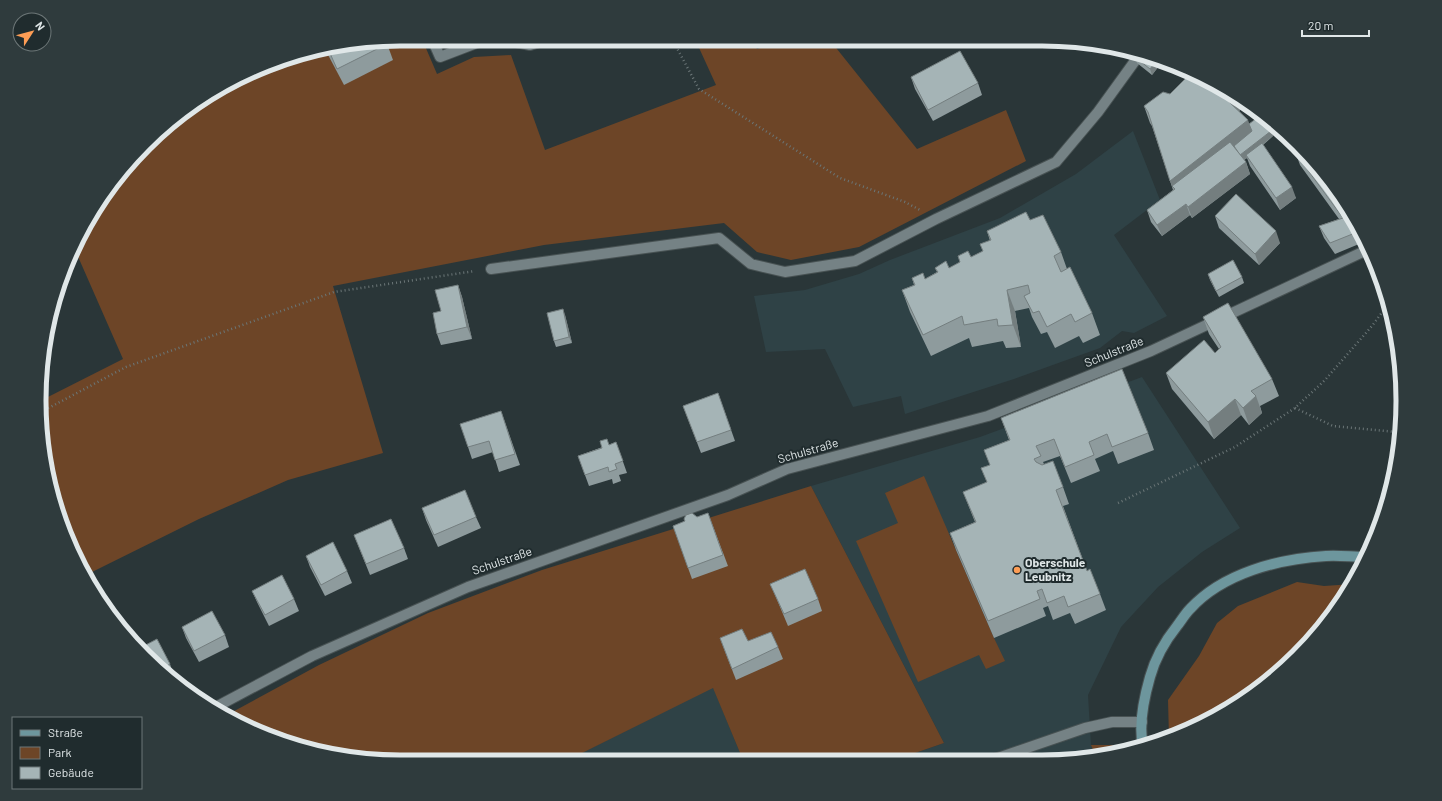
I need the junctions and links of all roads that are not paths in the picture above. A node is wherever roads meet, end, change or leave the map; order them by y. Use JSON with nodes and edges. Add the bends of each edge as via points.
{"nodes":[{"id":1,"x":435,"y":46,"type":"edge"},
{"id":2,"x":469,"y":46,"type":"edge"},
{"id":3,"x":1136,"y":59,"type":"edge"},
{"id":4,"x":1363,"y":252,"type":"edge"},
{"id":5,"x":491,"y":269,"type":"road end"},
{"id":6,"x":1359,"y":558,"type":"edge"},
{"id":7,"x":219,"y":705,"type":"edge"},
{"id":8,"x":1142,"y":722,"type":"junction"},
{"id":9,"x":1143,"y":740,"type":"edge"},
{"id":10,"x":1007,"y":755,"type":"edge"}],
"edges":[{"from":1,"to":2,"type":"street","via":[[440,57]]},
{"from":3,"to":5,"type":"street","via":[[1098,112],[1056,162],[855,261],[786,272],[751,264],[719,238]]},
{"from":4,"to":7,"type":"street","name":"Schulstraße","via":[[1151,351],[988,416],[787,469],[728,495],[468,587],[312,656]]},
{"from":6,"to":8,"type":"main road","via":[[1326,556],[1273,563],[1243,574],[1209,592],[1190,609],[1154,662],[1146,691]]},
{"from":8,"to":9,"type":"main road"},
{"from":8,"to":10,"type":"street","via":[[1112,722],[1085,728]]}]}
